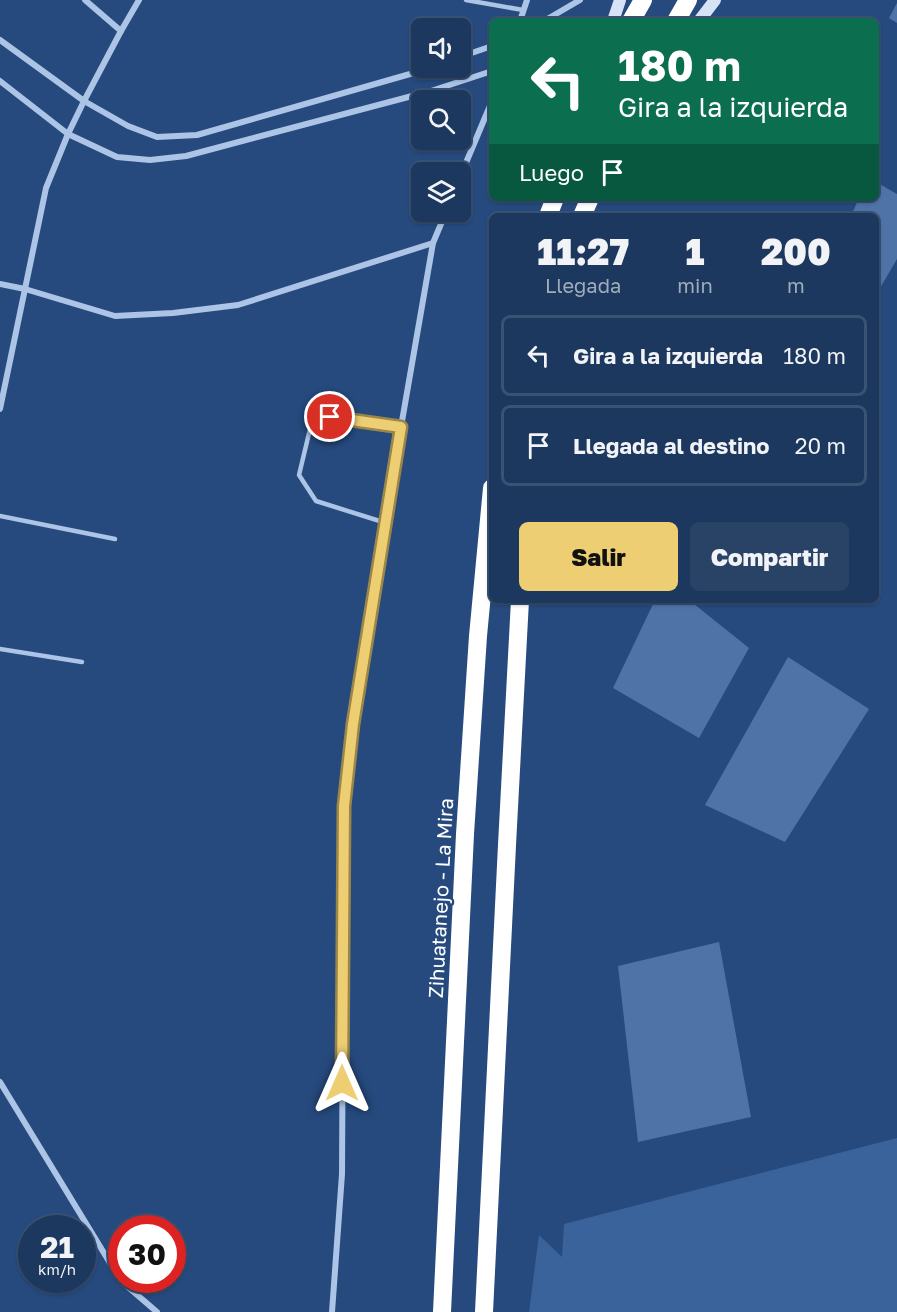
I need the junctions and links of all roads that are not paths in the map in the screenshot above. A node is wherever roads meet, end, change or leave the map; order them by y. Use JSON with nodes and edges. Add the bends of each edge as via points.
{"nodes":[{"id":1,"x":85,"y":0,"type":"edge"},
{"id":2,"x":139,"y":0,"type":"edge"},
{"id":3,"x":466,"y":0,"type":"edge"},
{"id":4,"x":527,"y":0,"type":"edge"},
{"id":5,"x":580,"y":0,"type":"edge"},
{"id":6,"x":620,"y":0,"type":"edge"},
{"id":7,"x":644,"y":0,"type":"edge"},
{"id":8,"x":688,"y":0,"type":"edge"},
{"id":9,"x":715,"y":0,"type":"edge"},
{"id":10,"x":523,"y":10,"type":"junction"},
{"id":11,"x":521,"y":18,"type":"edge"},
{"id":12,"x":549,"y":18,"type":"edge"},
{"id":13,"x":614,"y":18,"type":"edge"},
{"id":14,"x":633,"y":18,"type":"edge"},
{"id":15,"x":678,"y":18,"type":"edge"},
{"id":16,"x":701,"y":18,"type":"edge"},
{"id":17,"x":121,"y":30,"type":"junction"},
{"id":18,"x":0,"y":40,"type":"edge"},
{"id":19,"x":489,"y":47,"type":"edge"},
{"id":20,"x":471,"y":53,"type":"edge"},
{"id":21,"x":489,"y":72,"type":"edge"},
{"id":22,"x":411,"y":73,"type":"edge"},
{"id":23,"x":0,"y":81,"type":"edge"},
{"id":24,"x":84,"y":101,"type":"junction"},
{"id":25,"x":489,"y":108,"type":"edge"},
{"id":26,"x":68,"y":134,"type":"junction"},
{"id":27,"x":466,"y":162,"type":"edge"},
{"id":28,"x":442,"y":222,"type":"edge"},
{"id":29,"x":433,"y":243,"type":"junction"},
{"id":30,"x":0,"y":284,"type":"edge"},
{"id":31,"x":25,"y":289,"type":"junction"},
{"id":32,"x":0,"y":409,"type":"edge"},
{"id":33,"x":401,"y":427,"type":"junction"},
{"id":34,"x":0,"y":516,"type":"edge"},
{"id":35,"x":489,"y":520,"type":"edge"},
{"id":36,"x":386,"y":523,"type":"junction"},
{"id":37,"x":115,"y":539,"type":"dead end"},
{"id":38,"x":520,"y":603,"type":"edge"},
{"id":39,"x":0,"y":649,"type":"edge"},
{"id":40,"x":82,"y":662,"type":"dead end"},
{"id":41,"x":0,"y":1082,"type":"edge"},
{"id":42,"x":157,"y":1312,"type":"edge"},
{"id":43,"x":333,"y":1312,"type":"edge"},
{"id":44,"x":442,"y":1312,"type":"edge"},
{"id":45,"x":484,"y":1312,"type":"edge"}],
"edges":[{"from":1,"to":17,"type":"street"},
{"from":2,"to":17,"type":"street"},
{"from":3,"to":10,"type":"lane"},
{"from":4,"to":10,"type":"street"},
{"from":5,"to":12,"type":"street"},
{"from":6,"to":13,"type":"main road"},
{"from":7,"to":14,"type":"highway"},
{"from":8,"to":15,"type":"highway"},
{"from":9,"to":16,"type":"main road"},
{"from":10,"to":11,"type":"street"},
{"from":17,"to":24,"type":"street"},
{"from":18,"to":24,"type":"street"},
{"from":19,"to":20,"type":"street"},
{"from":21,"to":26,"type":"street","via":[[186,156],[150,160],[117,157]]},
{"from":22,"to":24,"type":"street","via":[[197,135],[157,137]]},
{"from":23,"to":26,"type":"street"},
{"from":24,"to":26,"type":"street"},
{"from":25,"to":27,"type":"street"},
{"from":26,"to":31,"type":"street","via":[[46,188]]},
{"from":28,"to":29,"type":"street"},
{"from":29,"to":31,"type":"street","via":[[238,305],[173,313],[115,316]]},
{"from":29,"to":33,"type":"street"},
{"from":30,"to":31,"type":"street"},
{"from":31,"to":32,"type":"street"},
{"from":33,"to":36,"type":"street"},
{"from":33,"to":36,"type":"lane","via":[[330,417],[311,425],[299,475],[316,501]]},
{"from":34,"to":37,"type":"lane"},
{"from":35,"to":44,"type":"highway","name":"Zihuatanejo - La Mira","via":[[465,834]]},
{"from":36,"to":43,"type":"street","via":[[353,724],[344,806],[342,1174]]},
{"from":38,"to":45,"type":"highway"},
{"from":39,"to":40,"type":"lane"},
{"from":41,"to":42,"type":"street","via":[[121,1281]]}]}
